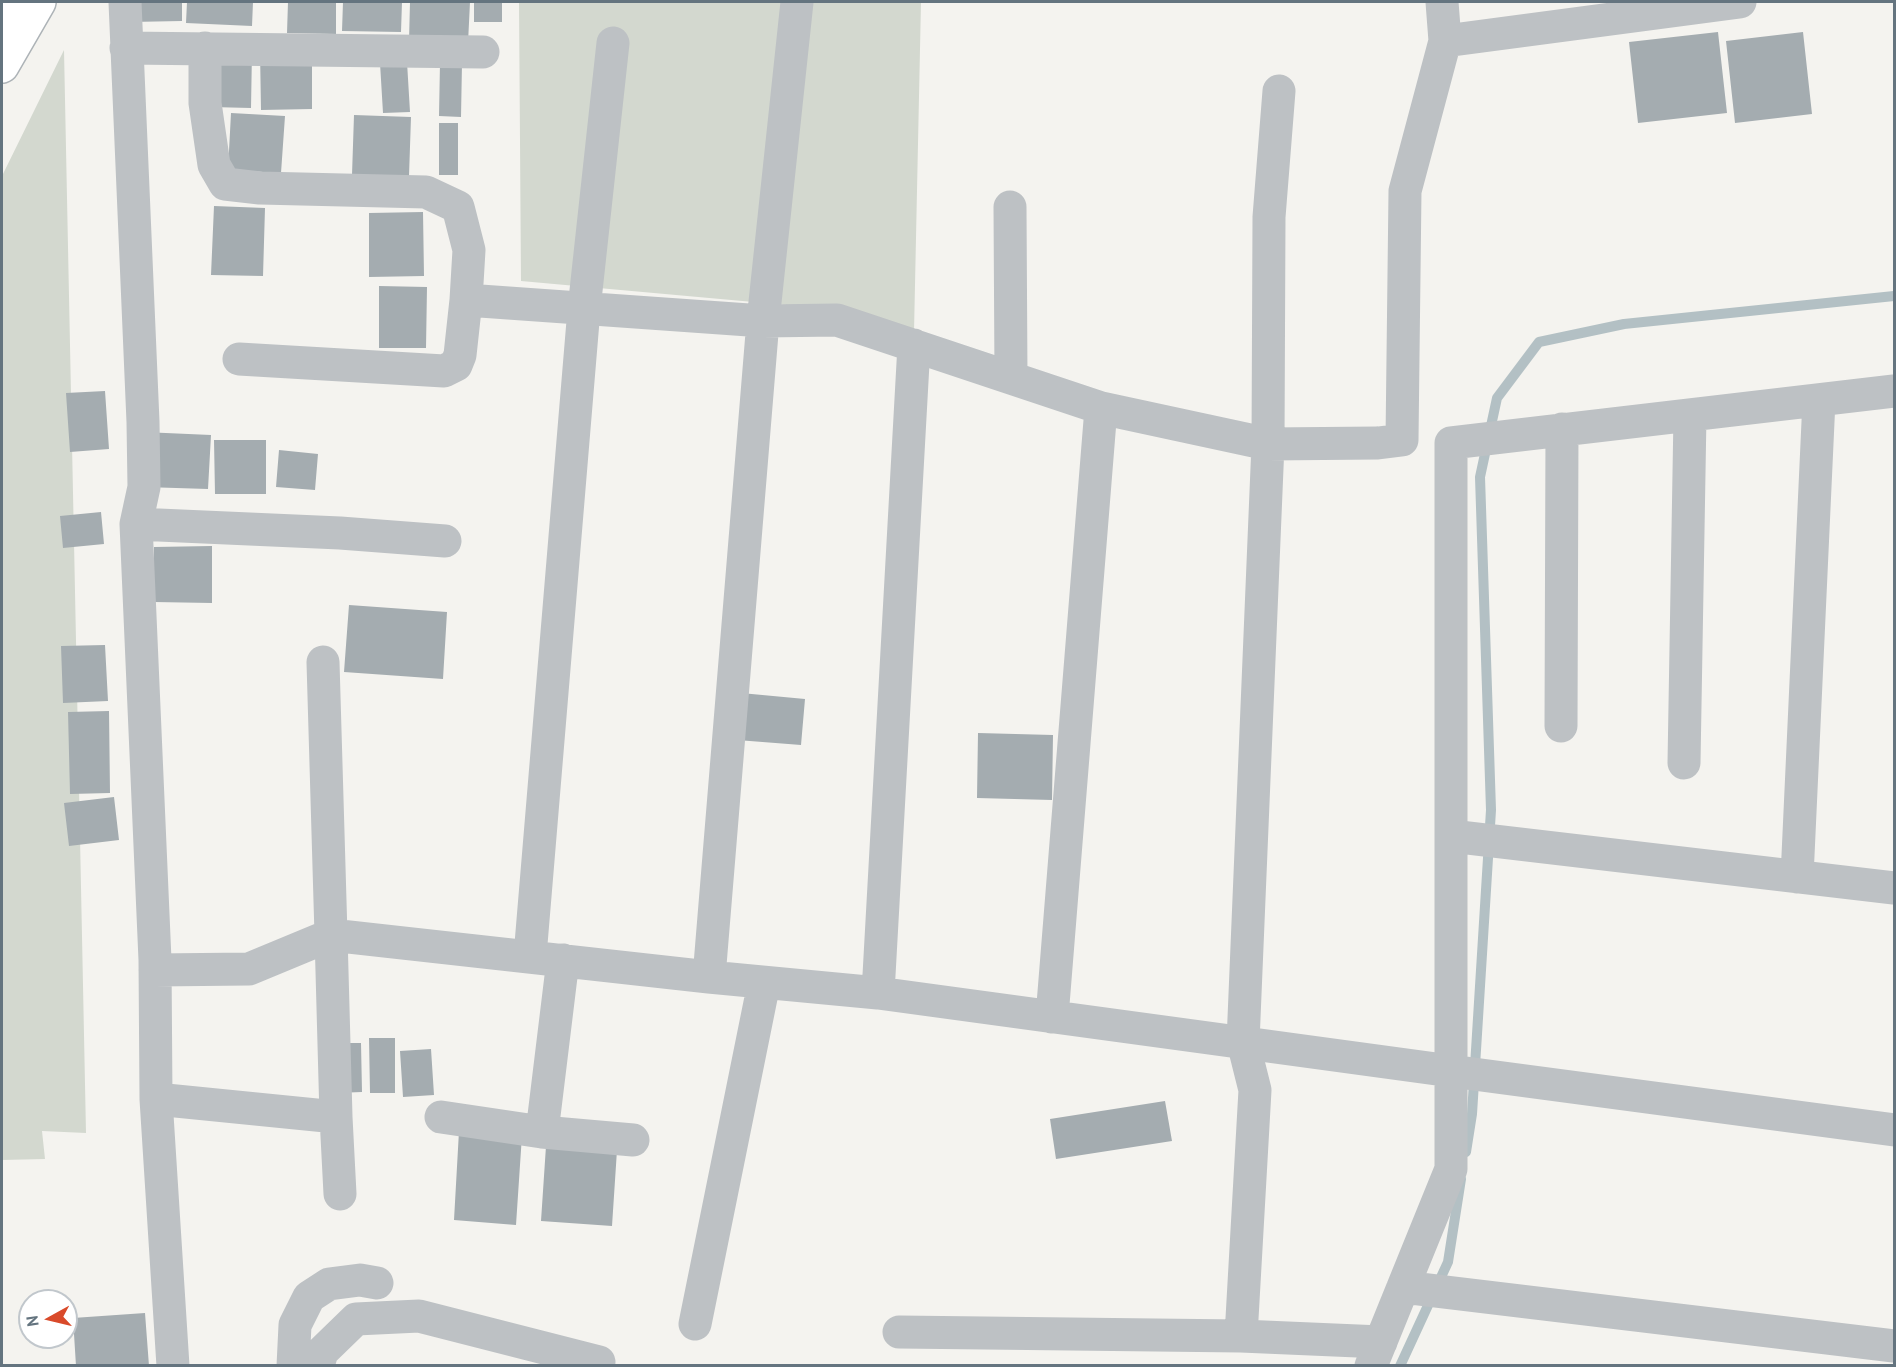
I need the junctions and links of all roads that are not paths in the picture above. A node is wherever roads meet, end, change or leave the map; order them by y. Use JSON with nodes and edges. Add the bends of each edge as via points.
{"nodes":[{"id":1,"x":12,"y":2,"type":"edge"},
{"id":2,"x":39,"y":2,"type":"edge"},
{"id":3,"x":125,"y":2,"type":"edge"},
{"id":4,"x":797,"y":2,"type":"edge"},
{"id":5,"x":1442,"y":2,"type":"edge"},
{"id":6,"x":1740,"y":2,"type":"edge"},
{"id":7,"x":2,"y":19,"type":"edge"},
{"id":8,"x":1445,"y":41,"type":"junction"},
{"id":9,"x":613,"y":43,"type":"dead end"},
{"id":10,"x":126,"y":48,"type":"junction"},
{"id":11,"x":205,"y":48,"type":"junction"},
{"id":12,"x":483,"y":52,"type":"dead end"},
{"id":13,"x":2,"y":66,"type":"edge"},
{"id":14,"x":1279,"y":92,"type":"dead end"},
{"id":15,"x":1010,"y":207,"type":"dead end"},
{"id":16,"x":466,"y":300,"type":"junction"},
{"id":17,"x":584,"y":309,"type":"junction"},
{"id":18,"x":763,"y":321,"type":"junction"},
{"id":19,"x":914,"y":345,"type":"junction"},
{"id":20,"x":239,"y":359,"type":"dead end"},
{"id":21,"x":1011,"y":378,"type":"junction"},
{"id":22,"x":1894,"y":391,"type":"edge"},
{"id":23,"x":1819,"y":400,"type":"junction"},
{"id":24,"x":1101,"y":408,"type":"junction"},
{"id":25,"x":1690,"y":415,"type":"junction"},
{"id":26,"x":1562,"y":429,"type":"junction"},
{"id":27,"x":1402,"y":440,"type":"junction"},
{"id":28,"x":1451,"y":442,"type":"junction"},
{"id":29,"x":1268,"y":444,"type":"junction"},
{"id":30,"x":136,"y":524,"type":"junction"},
{"id":31,"x":446,"y":541,"type":"dead end"},
{"id":32,"x":323,"y":662,"type":"dead end"},
{"id":33,"x":1561,"y":726,"type":"dead end"},
{"id":34,"x":1684,"y":763,"type":"dead end"},
{"id":35,"x":1451,"y":836,"type":"junction"},
{"id":36,"x":1797,"y":877,"type":"junction"},
{"id":37,"x":1894,"y":888,"type":"edge"},
{"id":38,"x":331,"y":935,"type":"junction"},
{"id":39,"x":530,"y":956,"type":"junction"},
{"id":40,"x":563,"y":960,"type":"junction"},
{"id":41,"x":155,"y":970,"type":"junction"},
{"id":42,"x":708,"y":978,"type":"junction"},
{"id":43,"x":764,"y":982,"type":"junction"},
{"id":44,"x":878,"y":993,"type":"junction"},
{"id":45,"x":1052,"y":1017,"type":"junction"},
{"id":46,"x":1243,"y":1042,"type":"junction"},
{"id":47,"x":1451,"y":1071,"type":"junction"},
{"id":48,"x":156,"y":1099,"type":"junction"},
{"id":49,"x":336,"y":1117,"type":"junction"},
{"id":50,"x":441,"y":1117,"type":"dead end"},
{"id":51,"x":1894,"y":1130,"type":"edge"},
{"id":52,"x":542,"y":1132,"type":"junction"},
{"id":53,"x":633,"y":1140,"type":"dead end"},
{"id":54,"x":340,"y":1194,"type":"dead end"},
{"id":55,"x":377,"y":1283,"type":"dead end"},
{"id":56,"x":1403,"y":1287,"type":"junction"},
{"id":57,"x":695,"y":1324,"type":"dead end"},
{"id":58,"x":899,"y":1332,"type":"dead end"},
{"id":59,"x":1241,"y":1336,"type":"junction"},
{"id":60,"x":1894,"y":1346,"type":"edge"},
{"id":61,"x":1376,"y":1354,"type":"edge"},
{"id":62,"x":603,"y":1364,"type":"edge"},
{"id":63,"x":172,"y":1365,"type":"edge"},
{"id":64,"x":293,"y":1365,"type":"edge"},
{"id":65,"x":318,"y":1365,"type":"edge"}],
"edges":[{"from":1,"to":7,"type":"main road"},
{"from":2,"to":13,"type":"main road"},
{"from":3,"to":10,"type":"street"},
{"from":4,"to":18,"type":"street"},
{"from":5,"to":8,"type":"street"},
{"from":6,"to":8,"type":"street"},
{"from":8,"to":27,"type":"street","via":[[1405,191]]},
{"from":9,"to":17,"type":"street"},
{"from":10,"to":11,"type":"street"},
{"from":10,"to":30,"type":"street","via":[[144,478]]},
{"from":11,"to":12,"type":"street"},
{"from":11,"to":16,"type":"street","via":[[205,103],[214,165],[225,184],[426,192],[458,207],[469,250]]},
{"from":14,"to":29,"type":"street","via":[[1269,217]]},
{"from":15,"to":21,"type":"street"},
{"from":16,"to":17,"type":"street"},
{"from":16,"to":20,"type":"street","via":[[460,355],[456,365],[444,371]]},
{"from":17,"to":18,"type":"street"},
{"from":17,"to":39,"type":"street"},
{"from":18,"to":19,"type":"street","via":[[837,320]]},
{"from":18,"to":42,"type":"street"},
{"from":19,"to":21,"type":"street"},
{"from":19,"to":44,"type":"street"},
{"from":21,"to":24,"type":"street"},
{"from":22,"to":23,"type":"street"},
{"from":23,"to":25,"type":"street"},
{"from":23,"to":36,"type":"street"},
{"from":24,"to":29,"type":"street"},
{"from":24,"to":45,"type":"street"},
{"from":25,"to":26,"type":"street"},
{"from":25,"to":34,"type":"street"},
{"from":26,"to":28,"type":"street"},
{"from":26,"to":33,"type":"street"},
{"from":27,"to":28,"type":"street"},
{"from":27,"to":29,"type":"street"},
{"from":28,"to":35,"type":"street"},
{"from":29,"to":46,"type":"street"},
{"from":30,"to":31,"type":"street"},
{"from":30,"to":41,"type":"street"},
{"from":32,"to":38,"type":"street"},
{"from":35,"to":36,"type":"street"},
{"from":35,"to":47,"type":"street"},
{"from":36,"to":37,"type":"street"},
{"from":38,"to":39,"type":"street"},
{"from":38,"to":41,"type":"street","via":[[249,969]]},
{"from":38,"to":49,"type":"street"},
{"from":39,"to":40,"type":"street"},
{"from":40,"to":42,"type":"street"},
{"from":40,"to":52,"type":"street"},
{"from":41,"to":48,"type":"street"},
{"from":42,"to":43,"type":"street"},
{"from":43,"to":44,"type":"street"},
{"from":43,"to":57,"type":"street"},
{"from":44,"to":45,"type":"street"},
{"from":45,"to":46,"type":"street"},
{"from":46,"to":47,"type":"street"},
{"from":46,"to":59,"type":"street","via":[[1255,1090]]},
{"from":47,"to":51,"type":"street"},
{"from":47,"to":56,"type":"street","via":[[1451,1169]]},
{"from":48,"to":49,"type":"street"},
{"from":48,"to":63,"type":"street"},
{"from":49,"to":54,"type":"street"},
{"from":50,"to":52,"type":"street"},
{"from":52,"to":53,"type":"street"},
{"from":55,"to":64,"type":"street","via":[[360,1280],[329,1284],[309,1297],[295,1324]]},
{"from":56,"to":60,"type":"street"},
{"from":56,"to":61,"type":"street"},
{"from":58,"to":59,"type":"street"},
{"from":59,"to":61,"type":"street"},
{"from":62,"to":65,"type":"street","via":[[420,1316],[356,1319],[322,1352]]}]}
